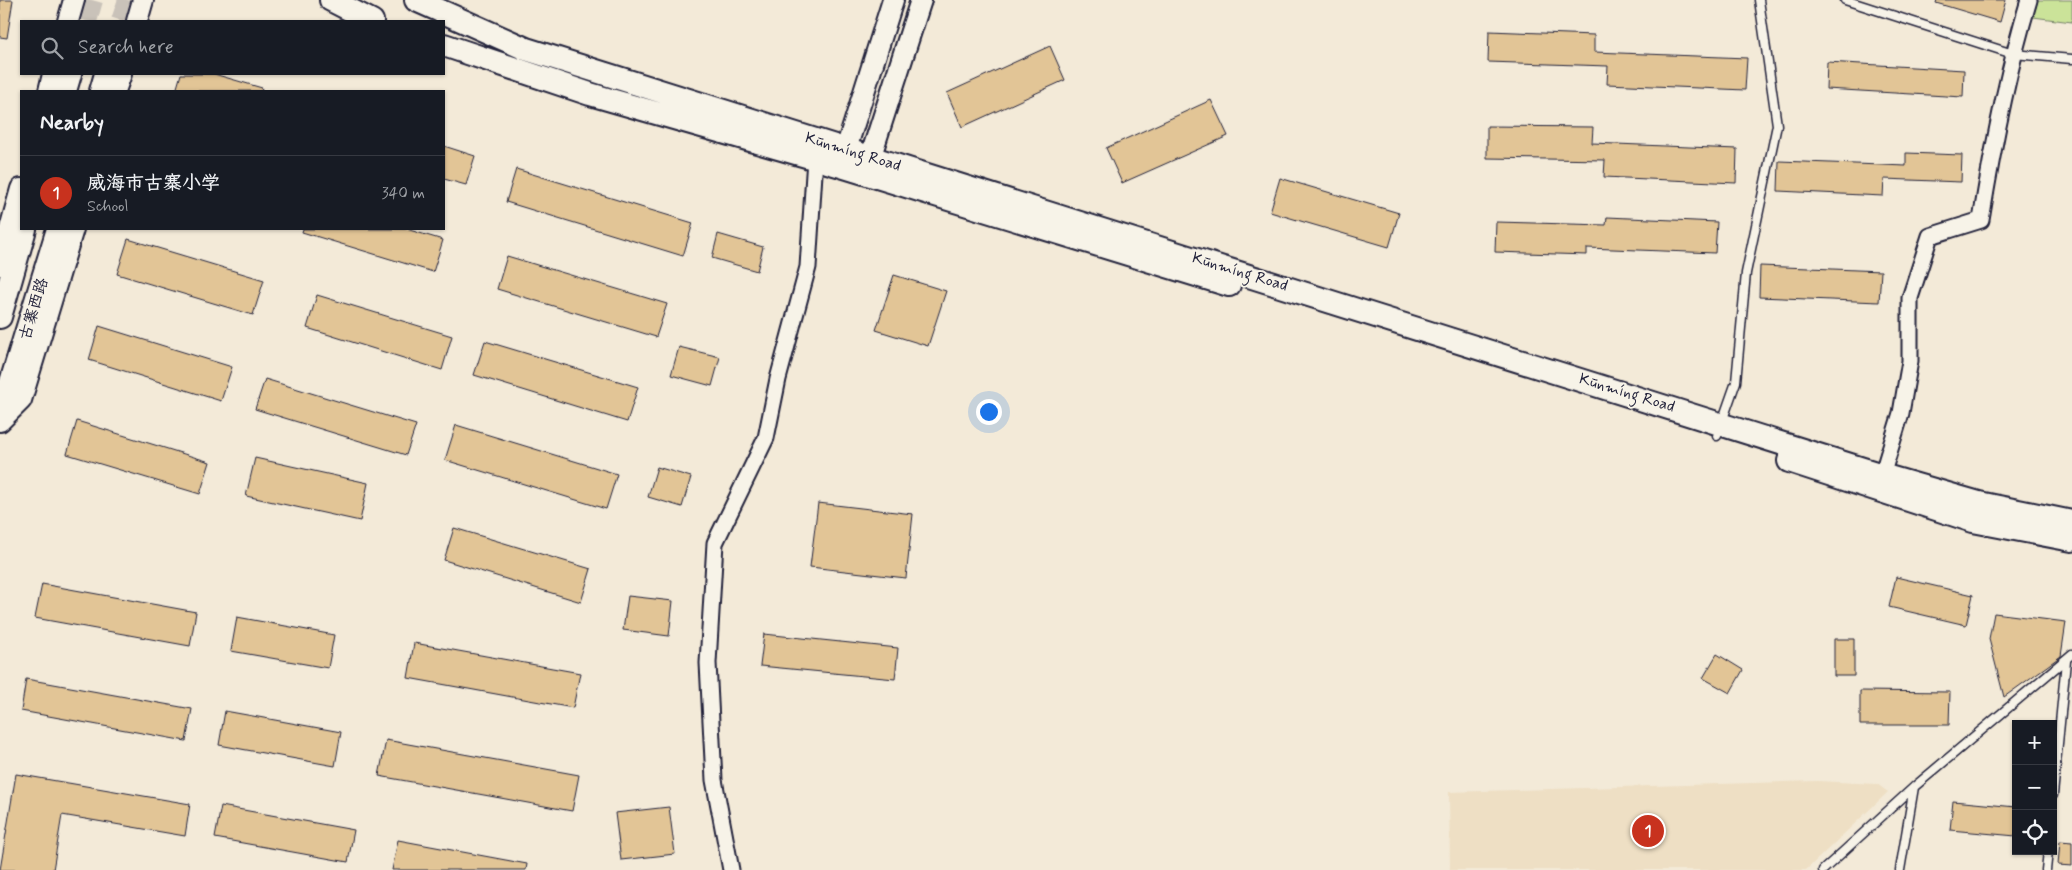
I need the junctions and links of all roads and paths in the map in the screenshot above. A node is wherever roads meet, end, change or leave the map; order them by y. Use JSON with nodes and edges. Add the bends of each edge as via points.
{"nodes":[{"id":1,"x":74,"y":0,"type":"edge"},
{"id":2,"x":143,"y":0,"type":"edge"},
{"id":3,"x":331,"y":0,"type":"edge"},
{"id":4,"x":416,"y":0,"type":"edge"},
{"id":5,"x":894,"y":0,"type":"edge"},
{"id":6,"x":921,"y":0,"type":"edge"},
{"id":7,"x":1759,"y":0,"type":"edge"},
{"id":8,"x":1846,"y":0,"type":"edge"},
{"id":9,"x":2029,"y":0,"type":"edge"},
{"id":10,"x":68,"y":20,"type":"edge"},
{"id":11,"x":137,"y":20,"type":"edge"},
{"id":12,"x":370,"y":20,"type":"edge"},
{"id":13,"x":445,"y":45,"type":"edge"},
{"id":14,"x":2013,"y":54,"type":"junction"},
{"id":15,"x":2072,"y":59,"type":"edge"},
{"id":16,"x":54,"y":75,"type":"edge"},
{"id":17,"x":70,"y":75,"type":"edge"},
{"id":18,"x":106,"y":75,"type":"edge"},
{"id":19,"x":121,"y":75,"type":"edge"},
{"id":20,"x":49,"y":90,"type":"edge"},
{"id":21,"x":65,"y":90,"type":"edge"},
{"id":22,"x":101,"y":90,"type":"edge"},
{"id":23,"x":115,"y":90,"type":"edge"},
{"id":24,"x":819,"y":150,"type":"junction"},
{"id":25,"x":843,"y":158,"type":"junction"},
{"id":26,"x":868,"y":165,"type":"junction"},
{"id":27,"x":20,"y":193,"type":"edge"},
{"id":28,"x":25,"y":230,"type":"edge"},
{"id":29,"x":58,"y":230,"type":"edge"},
{"id":30,"x":73,"y":230,"type":"edge"},
{"id":31,"x":0,"y":265,"type":"edge"},
{"id":32,"x":0,"y":316,"type":"edge"},
{"id":33,"x":0,"y":420,"type":"edge"},
{"id":34,"x":1719,"y":429,"type":"junction"},
{"id":35,"x":1879,"y":483,"type":"junction"},
{"id":36,"x":2072,"y":522,"type":"edge"},
{"id":37,"x":2072,"y":540,"type":"edge"},
{"id":38,"x":2072,"y":654,"type":"edge"},
{"id":39,"x":2066,"y":661,"type":"junction"},
{"id":40,"x":2056,"y":765,"type":"edge"},
{"id":41,"x":1914,"y":787,"type":"junction"},
{"id":42,"x":2048,"y":855,"type":"edge"},
{"id":43,"x":730,"y":870,"type":"edge"},
{"id":44,"x":1823,"y":870,"type":"edge"},
{"id":45,"x":1900,"y":870,"type":"edge"},
{"id":46,"x":2046,"y":870,"type":"edge"}],
"edges":[{"from":1,"to":10,"type":"main road"},
{"from":2,"to":11,"type":"main road"},
{"from":3,"to":12,"type":"main road"},
{"from":4,"to":24,"type":"main road","name":"Kūnmíng Road","via":[[526,49]]},
{"from":5,"to":25,"type":"main road"},
{"from":6,"to":26,"type":"main road"},
{"from":7,"to":34,"type":"lane","via":[[1777,125],[1746,273],[1736,382]]},
{"from":8,"to":14,"type":"lane"},
{"from":9,"to":14,"type":"street"},
{"from":13,"to":24,"type":"main road","name":"Kūnmíng Road","via":[[590,94]]},
{"from":14,"to":15,"type":"lane"},
{"from":14,"to":35,"type":"street","via":[[1993,141],[1981,220],[1930,236],[1910,298],[1910,361],[1901,413]]},
{"from":16,"to":20,"type":"main road"},
{"from":17,"to":21,"type":"main road"},
{"from":18,"to":22,"type":"main road"},
{"from":19,"to":23,"type":"main road"},
{"from":24,"to":25,"type":"main road","name":"Kūnmíng Road"},
{"from":24,"to":43,"type":"street","via":[[808,266],[778,378],[766,438],[715,543],[708,663],[714,780]]},
{"from":25,"to":26,"type":"main road","name":"Kūnmíng Road"},
{"from":26,"to":34,"type":"main road","name":"Kūnmíng Road"},
{"from":27,"to":31,"type":"main road"},
{"from":28,"to":32,"type":"main road","name":"古寨西路"},
{"from":29,"to":33,"type":"main road","name":"古寨西路"},
{"from":30,"to":33,"type":"main road","via":[[21,400]]},
{"from":34,"to":35,"type":"main road","name":"Kūnmíng Road"},
{"from":35,"to":36,"type":"main road","name":"Kūnmíng Road"},
{"from":35,"to":37,"type":"main road","name":"Kūnmíng Road","via":[[1973,521]]},
{"from":38,"to":39,"type":"lane"},
{"from":39,"to":40,"type":"lane"},
{"from":39,"to":41,"type":"lane"},
{"from":41,"to":44,"type":"lane"},
{"from":41,"to":45,"type":"lane"},
{"from":42,"to":46,"type":"lane"}]}
